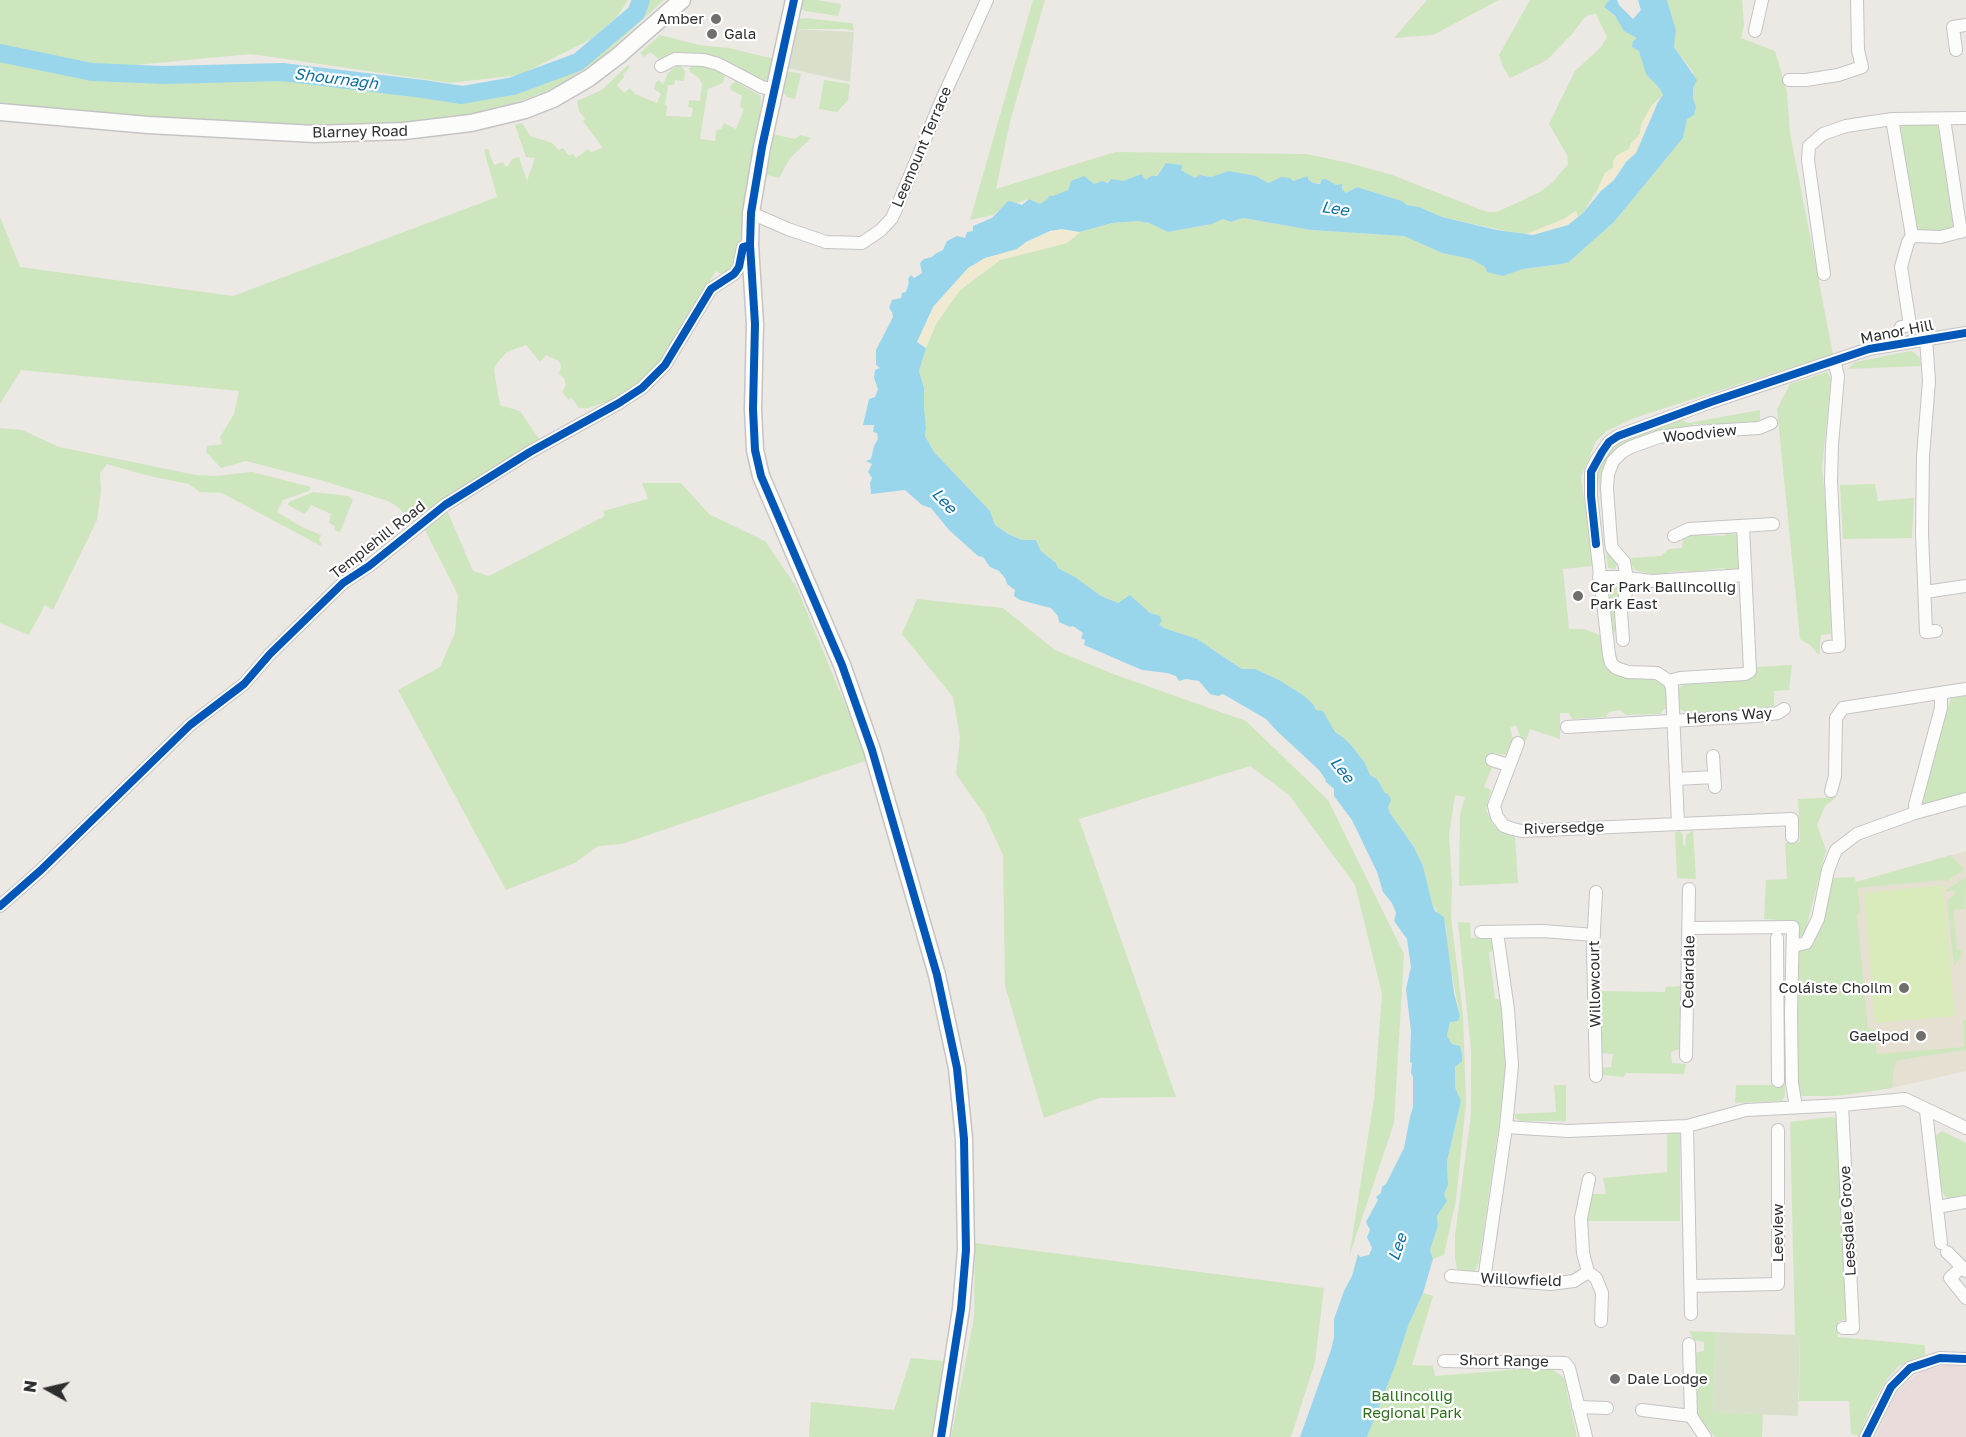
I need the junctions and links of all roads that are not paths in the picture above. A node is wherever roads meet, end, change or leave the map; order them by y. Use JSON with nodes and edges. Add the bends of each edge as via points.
{"nodes":[{"id":1,"x":682,"y":0,"type":"edge"},
{"id":2,"x":794,"y":0,"type":"edge"},
{"id":3,"x":987,"y":0,"type":"edge"},
{"id":4,"x":1762,"y":0,"type":"edge"},
{"id":5,"x":1857,"y":0,"type":"edge"},
{"id":6,"x":1966,"y":25,"type":"edge"},
{"id":7,"x":1755,"y":30,"type":"dead end"},
{"id":8,"x":1956,"y":50,"type":"dead end"},
{"id":9,"x":661,"y":66,"type":"dead end"},
{"id":10,"x":1789,"y":80,"type":"dead end"},
{"id":11,"x":774,"y":90,"type":"junction"},
{"id":12,"x":0,"y":112,"type":"edge"},
{"id":13,"x":1944,"y":118,"type":"junction"},
{"id":14,"x":1966,"y":118,"type":"edge"},
{"id":15,"x":1892,"y":119,"type":"junction"},
{"id":16,"x":752,"y":213,"type":"junction"},
{"id":17,"x":1964,"y":231,"type":"edge"},
{"id":18,"x":1912,"y":236,"type":"junction"},
{"id":19,"x":750,"y":245,"type":"junction"},
{"id":20,"x":1824,"y":274,"type":"dead end"},
{"id":21,"x":1901,"y":327,"type":"dead end"},
{"id":22,"x":1966,"y":333,"type":"edge"},
{"id":23,"x":1926,"y":339,"type":"junction"},
{"id":24,"x":1834,"y":361,"type":"junction"},
{"id":25,"x":1771,"y":423,"type":"dead end"},
{"id":26,"x":1773,"y":524,"type":"dead end"},
{"id":27,"x":1743,"y":526,"type":"junction"},
{"id":28,"x":1674,"y":536,"type":"dead end"},
{"id":29,"x":1745,"y":575,"type":"junction"},
{"id":30,"x":1599,"y":578,"type":"junction"},
{"id":31,"x":1627,"y":578,"type":"junction"},
{"id":32,"x":1966,"y":586,"type":"edge"},
{"id":33,"x":1925,"y":592,"type":"junction"},
{"id":34,"x":1936,"y":631,"type":"dead end"},
{"id":35,"x":1623,"y":640,"type":"dead end"},
{"id":36,"x":1828,"y":646,"type":"dead end"},
{"id":37,"x":1669,"y":681,"type":"junction"},
{"id":38,"x":1966,"y":689,"type":"edge"},
{"id":39,"x":1941,"y":693,"type":"junction"},
{"id":40,"x":1784,"y":709,"type":"dead end"},
{"id":41,"x":1673,"y":720,"type":"junction"},
{"id":42,"x":1567,"y":727,"type":"dead end"},
{"id":43,"x":1518,"y":743,"type":"dead end"},
{"id":44,"x":1713,"y":756,"type":"dead end"},
{"id":45,"x":1492,"y":760,"type":"dead end"},
{"id":46,"x":1508,"y":765,"type":"junction"},
{"id":47,"x":1676,"y":779,"type":"junction"},
{"id":48,"x":1831,"y":790,"type":"dead end"},
{"id":49,"x":1966,"y":799,"type":"edge"},
{"id":50,"x":1915,"y":813,"type":"junction"},
{"id":51,"x":1678,"y":824,"type":"junction"},
{"id":52,"x":1792,"y":837,"type":"dead end"},
{"id":53,"x":1689,"y":889,"type":"dead end"},
{"id":54,"x":1596,"y":892,"type":"dead end"},
{"id":55,"x":0,"y":906,"type":"edge"},
{"id":56,"x":1690,"y":928,"type":"junction"},
{"id":57,"x":1481,"y":932,"type":"dead end"},
{"id":58,"x":1497,"y":932,"type":"junction"},
{"id":59,"x":1594,"y":935,"type":"junction"},
{"id":60,"x":1777,"y":938,"type":"dead end"},
{"id":61,"x":1794,"y":946,"type":"junction"},
{"id":62,"x":1778,"y":1013,"type":"junction"},
{"id":63,"x":1791,"y":1013,"type":"junction"},
{"id":64,"x":1686,"y":1056,"type":"dead end"},
{"id":65,"x":1596,"y":1076,"type":"dead end"},
{"id":66,"x":1778,"y":1081,"type":"dead end"},
{"id":67,"x":1842,"y":1105,"type":"junction"},
{"id":68,"x":1796,"y":1107,"type":"junction"},
{"id":69,"x":1926,"y":1111,"type":"junction"},
{"id":70,"x":1687,"y":1126,"type":"junction"},
{"id":71,"x":1506,"y":1127,"type":"junction"},
{"id":72,"x":1966,"y":1128,"type":"edge"},
{"id":73,"x":1778,"y":1130,"type":"dead end"},
{"id":74,"x":1589,"y":1179,"type":"dead end"},
{"id":75,"x":1966,"y":1202,"type":"edge"},
{"id":76,"x":1937,"y":1207,"type":"junction"},
{"id":77,"x":1964,"y":1269,"type":"edge"},
{"id":78,"x":1587,"y":1272,"type":"junction"},
{"id":79,"x":1451,"y":1276,"type":"dead end"},
{"id":80,"x":1484,"y":1280,"type":"junction"},
{"id":81,"x":1691,"y":1286,"type":"junction"},
{"id":82,"x":1966,"y":1298,"type":"edge"},
{"id":83,"x":1691,"y":1314,"type":"dead end"},
{"id":84,"x":1600,"y":1321,"type":"dead end"},
{"id":85,"x":1843,"y":1328,"type":"dead end"},
{"id":86,"x":1689,"y":1344,"type":"dead end"},
{"id":87,"x":1966,"y":1359,"type":"edge"},
{"id":88,"x":1444,"y":1361,"type":"dead end"},
{"id":89,"x":1578,"y":1407,"type":"junction"},
{"id":90,"x":1606,"y":1408,"type":"dead end"},
{"id":91,"x":1642,"y":1410,"type":"dead end"},
{"id":92,"x":1691,"y":1416,"type":"junction"},
{"id":93,"x":941,"y":1437,"type":"edge"},
{"id":94,"x":1586,"y":1437,"type":"edge"},
{"id":95,"x":1705,"y":1437,"type":"edge"},
{"id":96,"x":1866,"y":1437,"type":"edge"}],
"edges":[{"from":1,"to":12,"type":"main road","name":"Blarney Road","via":[[618,56],[553,99],[471,123],[326,134]]},
{"from":2,"to":11,"type":"main road"},
{"from":3,"to":16,"type":"street","name":"Leemount Terrace","via":[[892,218],[881,230],[862,243],[826,242]]},
{"from":4,"to":7,"type":"street"},
{"from":5,"to":10,"type":"street","via":[[1862,67],[1838,75]]},
{"from":6,"to":8,"type":"street","via":[[1953,27]]},
{"from":9,"to":11,"type":"street","via":[[675,59],[704,60]]},
{"from":11,"to":16,"type":"main road"},
{"from":13,"to":14,"type":"street"},
{"from":13,"to":15,"type":"street"},
{"from":13,"to":17,"type":"street"},
{"from":15,"to":18,"type":"street"},
{"from":15,"to":20,"type":"street","via":[[1846,126],[1823,134],[1809,146]]},
{"from":16,"to":19,"type":"main road"},
{"from":17,"to":18,"type":"street","via":[[1941,237]]},
{"from":18,"to":21,"type":"street","via":[[1901,267],[1910,325]]},
{"from":19,"to":55,"type":"street","name":"Templehill Road","via":[[743,247],[734,274],[711,289],[665,364],[642,388],[446,505],[343,582],[244,684],[190,725]]},
{"from":19,"to":93,"type":"main road","via":[[755,324],[754,429],[760,476],[842,665],[872,750],[937,975],[957,1068],[964,1139],[966,1250]]},
{"from":22,"to":23,"type":"street","name":"Manor Hill"},
{"from":23,"to":24,"type":"street","name":"Manor Hill","via":[[1869,349]]},
{"from":23,"to":33,"type":"street","name":"Manor Hill","via":[[1929,381],[1922,487]]},
{"from":24,"to":30,"type":"street","name":"Manor Hill","via":[[1711,402],[1609,442],[1591,472],[1590,484]]},
{"from":24,"to":36,"type":"street","via":[[1838,376],[1831,463],[1839,646]]},
{"from":25,"to":31,"type":"street","name":"Woodview","via":[[1766,427],[1659,437],[1617,456],[1608,474],[1611,542],[1624,562]]},
{"from":26,"to":27,"type":"street"},
{"from":27,"to":28,"type":"street","via":[[1689,529]]},
{"from":27,"to":29,"type":"street"},
{"from":29,"to":31,"type":"street","via":[[1652,581]]},
{"from":29,"to":37,"type":"street","via":[[1750,671]]},
{"from":30,"to":31,"type":"street"},
{"from":30,"to":37,"type":"street","name":"Manor Hill","via":[[1611,663],[1628,672],[1657,673]]},
{"from":31,"to":35,"type":"street","via":[[1621,612]]},
{"from":32,"to":33,"type":"street"},
{"from":33,"to":34,"type":"street","name":"Manor Hill","via":[[1926,632]]},
{"from":37,"to":41,"type":"street"},
{"from":38,"to":39,"type":"street"},
{"from":39,"to":48,"type":"street","via":[[1843,708],[1836,718],[1835,776]]},
{"from":39,"to":50,"type":"street","via":[[1941,708]]},
{"from":40,"to":41,"type":"street","name":"Herons Way","via":[[1766,715]]},
{"from":41,"to":42,"type":"street"},
{"from":41,"to":47,"type":"street"},
{"from":43,"to":46,"type":"street","name":"Riversedge"},
{"from":44,"to":47,"type":"street","via":[[1715,782]]},
{"from":45,"to":46,"type":"street"},
{"from":46,"to":51,"type":"street","name":"Riversedge","via":[[1494,810],[1504,826],[1522,831]]},
{"from":47,"to":51,"type":"street"},
{"from":49,"to":50,"type":"street"},
{"from":50,"to":61,"type":"street","via":[[1857,834],[1836,850],[1818,919],[1806,942]]},
{"from":51,"to":52,"type":"street","name":"Riversedge","via":[[1792,819]]},
{"from":53,"to":56,"type":"street","name":"Cedardale"},
{"from":54,"to":59,"type":"street","name":"Willowcourt"},
{"from":56,"to":61,"type":"street","via":[[1793,927]]},
{"from":56,"to":64,"type":"street","name":"Cedardale"},
{"from":57,"to":58,"type":"street"},
{"from":58,"to":59,"type":"street"},
{"from":58,"to":71,"type":"street","via":[[1511,1037]]},
{"from":59,"to":65,"type":"street","name":"Willowcourt"},
{"from":60,"to":62,"type":"street"},
{"from":61,"to":63,"type":"street"},
{"from":62,"to":63,"type":"street"},
{"from":62,"to":66,"type":"street"},
{"from":63,"to":68,"type":"street"},
{"from":67,"to":68,"type":"street"},
{"from":67,"to":69,"type":"street","via":[[1905,1100]]},
{"from":67,"to":85,"type":"street","name":"Leesdale Grove","via":[[1853,1328]]},
{"from":68,"to":70,"type":"street","via":[[1746,1110]]},
{"from":69,"to":72,"type":"street"},
{"from":69,"to":76,"type":"street"},
{"from":70,"to":71,"type":"street","via":[[1568,1131]]},
{"from":70,"to":81,"type":"street"},
{"from":71,"to":80,"type":"street"},
{"from":73,"to":81,"type":"street","name":"Leeview","via":[[1778,1284]]},
{"from":74,"to":78,"type":"street","via":[[1581,1218]]},
{"from":75,"to":76,"type":"street"},
{"from":76,"to":77,"type":"street","via":[[1944,1247]]},
{"from":77,"to":82,"type":"street","via":[[1950,1278]]},
{"from":78,"to":80,"type":"street","name":"Willowfield","via":[[1574,1281],[1550,1284]]},
{"from":78,"to":84,"type":"street","via":[[1596,1278],[1602,1293]]},
{"from":79,"to":80,"type":"street","name":"Willowfield"},
{"from":81,"to":83,"type":"street"},
{"from":86,"to":92,"type":"street"},
{"from":87,"to":96,"type":"street","via":[[1940,1358],[1910,1368],[1888,1391]]},
{"from":88,"to":89,"type":"street","name":"Short Range","via":[[1565,1363]]},
{"from":89,"to":90,"type":"street"},
{"from":89,"to":94,"type":"street"},
{"from":91,"to":92,"type":"street"},
{"from":92,"to":95,"type":"street"}]}
